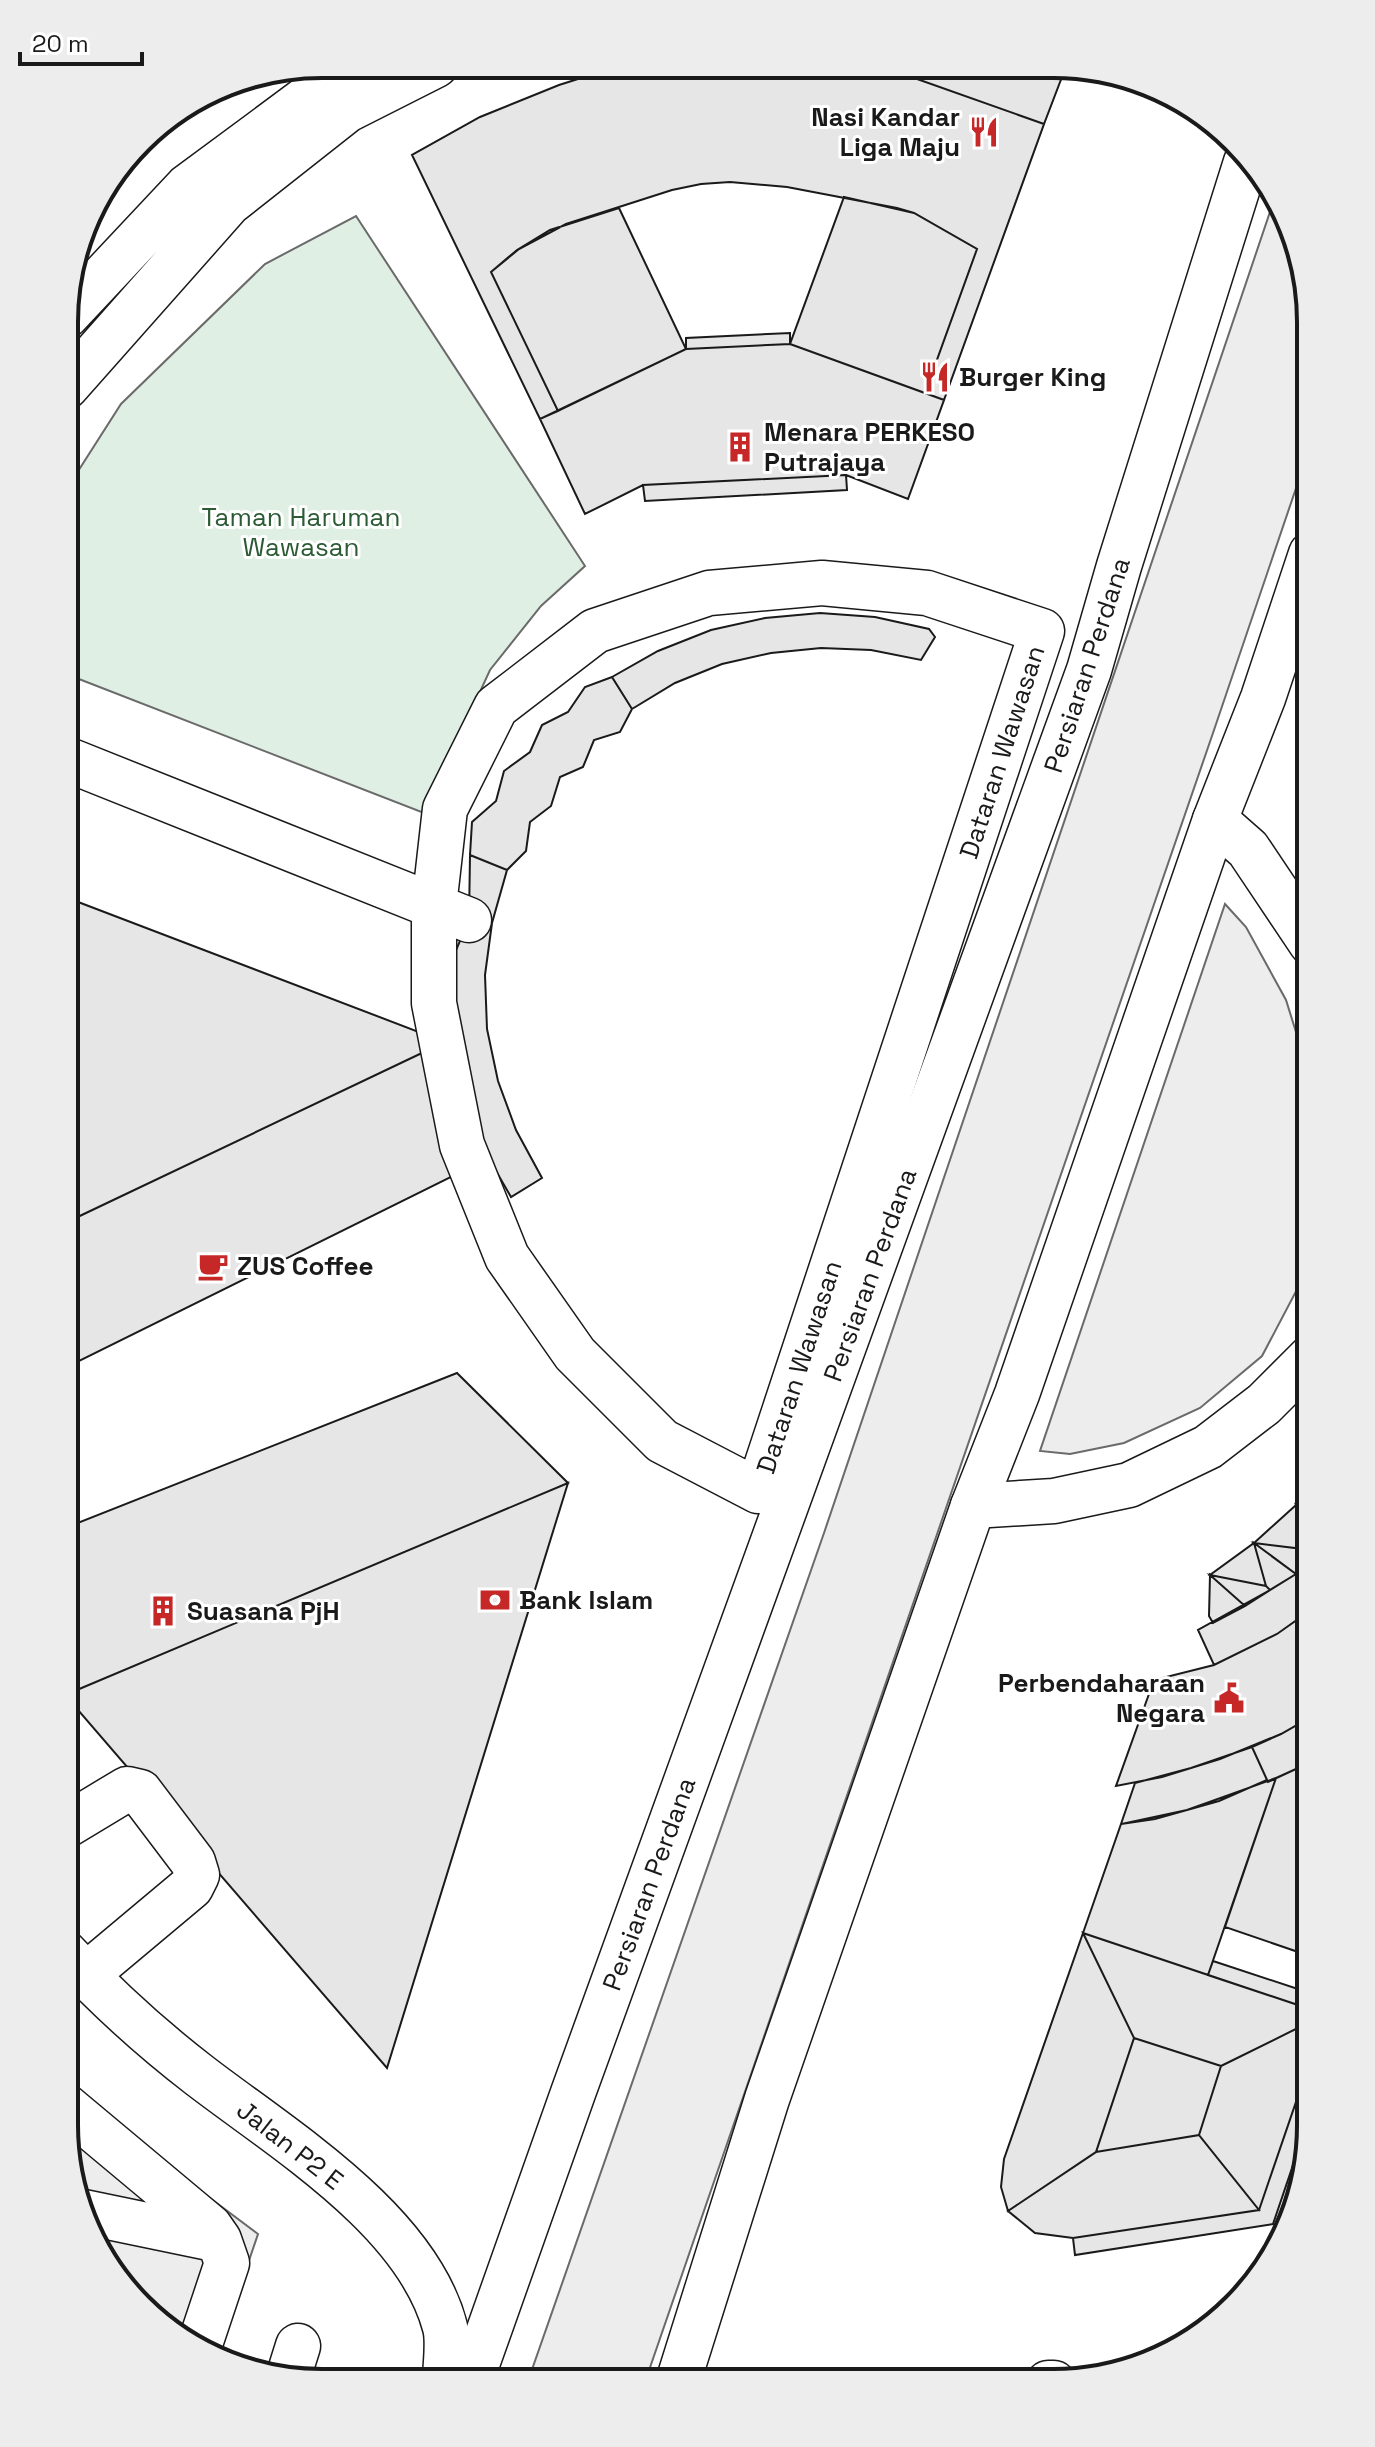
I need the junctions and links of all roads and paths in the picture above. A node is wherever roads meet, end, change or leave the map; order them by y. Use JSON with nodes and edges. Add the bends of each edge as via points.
{"nodes":[{"id":1,"x":361,"y":78,"type":"edge"},
{"id":2,"x":366,"y":78,"type":"edge"},
{"id":3,"x":1243,"y":170,"type":"edge"},
{"id":4,"x":79,"y":302,"type":"edge"},
{"id":5,"x":78,"y":373,"type":"edge"},
{"id":6,"x":1297,"y":596,"type":"edge"},
{"id":7,"x":78,"y":764,"type":"edge"},
{"id":8,"x":1215,"y":820,"type":"junction"},
{"id":9,"x":452,"y":913,"type":"junction"},
{"id":10,"x":1297,"y":922,"type":"edge"},
{"id":11,"x":1296,"y":1372,"type":"edge"},
{"id":12,"x":973,"y":1506,"type":"junction"},
{"id":13,"x":78,"y":1819,"type":"edge"},
{"id":14,"x":78,"y":1961,"type":"edge"},
{"id":15,"x":78,"y":1966,"type":"edge"},
{"id":16,"x":78,"y":2117,"type":"edge"},
{"id":17,"x":95,"y":2214,"type":"edge"},
{"id":18,"x":219,"y":2240,"type":"junction"},
{"id":19,"x":202,"y":2337,"type":"edge"},
{"id":20,"x":445,"y":2369,"type":"edge"},
{"id":21,"x":475,"y":2369,"type":"edge"},
{"id":22,"x":682,"y":2369,"type":"edge"}],
"edges":[{"from":1,"to":4,"type":"main road","via":[[187,187]]},
{"from":2,"to":5,"type":"main road","via":[[347,110],[229,203]]},
{"from":3,"to":21,"type":"main road","name":"Persiaran Perdana","via":[[1089,670]]},
{"from":6,"to":8,"type":"main road"},
{"from":7,"to":9,"type":"main road"},
{"from":8,"to":10,"type":"main road","via":[[1248,849]]},
{"from":8,"to":12,"type":"main road","via":[[1017,1394]]},
{"from":9,"to":9,"type":"main road","name":"Dataran Wawasan","via":[[445,809],[496,707],[595,631],[709,593],[822,583],[927,593],[1042,631],[758,1491],[662,1441],[575,1354],[507,1257],[462,1145],[434,1003]]},
{"from":11,"to":12,"type":"main road","via":[[1208,1447],[1129,1485],[1054,1501]]},
{"from":12,"to":22,"type":"main road","via":[[767,2099]]},
{"from":13,"to":14,"type":"main road","via":[[127,1789],[140,1792],[193,1862],[197,1875],[191,1887]]},
{"from":15,"to":20,"type":"main road","name":"Jalan P2 E","via":[[195,2072],[332,2175],[389,2230],[422,2273],[446,2328]]},
{"from":16,"to":18,"type":"main road"},
{"from":17,"to":18,"type":"main road"},
{"from":18,"to":19,"type":"main road","via":[[227,2263]]}]}
